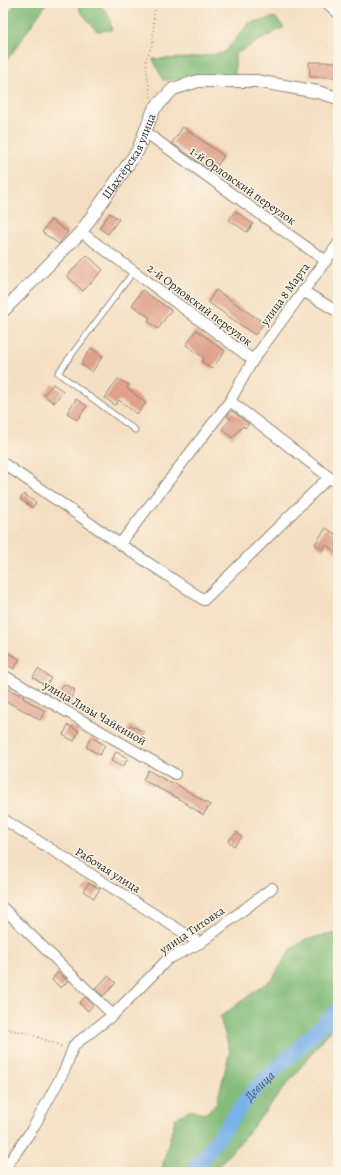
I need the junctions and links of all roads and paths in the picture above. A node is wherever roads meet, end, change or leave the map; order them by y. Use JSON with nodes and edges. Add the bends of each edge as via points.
{"nodes":[{"id":1,"x":157,"y":3,"type":"edge"},
{"id":2,"x":326,"y":3,"type":"edge"},
{"id":3,"x":338,"y":13,"type":"edge"},
{"id":4,"x":338,"y":98,"type":"edge"},
{"id":5,"x":154,"y":109,"type":"junction"},
{"id":6,"x":145,"y":132,"type":"junction"},
{"id":7,"x":81,"y":232,"type":"junction"},
{"id":8,"x":338,"y":244,"type":"edge"},
{"id":9,"x":326,"y":260,"type":"junction"},
{"id":10,"x":134,"y":272,"type":"junction"},
{"id":11,"x":303,"y":291,"type":"junction"},
{"id":12,"x":3,"y":311,"type":"edge"},
{"id":13,"x":338,"y":312,"type":"edge"},
{"id":14,"x":253,"y":360,"type":"junction"},
{"id":15,"x":230,"y":401,"type":"junction"},
{"id":16,"x":135,"y":430,"type":"dead end"},
{"id":17,"x":3,"y":463,"type":"edge"},
{"id":18,"x":329,"y":477,"type":"junction"},
{"id":19,"x":338,"y":484,"type":"edge"},
{"id":20,"x":120,"y":544,"type":"junction"},
{"id":21,"x":3,"y":675,"type":"edge"},
{"id":22,"x":175,"y":774,"type":"dead end"},
{"id":23,"x":3,"y":818,"type":"edge"},
{"id":24,"x":272,"y":888,"type":"dead end"},
{"id":25,"x":3,"y":908,"type":"edge"},
{"id":26,"x":200,"y":943,"type":"junction"},
{"id":27,"x":113,"y":1015,"type":"junction"},
{"id":28,"x":3,"y":1028,"type":"edge"},
{"id":29,"x":74,"y":1046,"type":"junction"},
{"id":30,"x":3,"y":1170,"type":"edge"}],
"edges":[{"from":1,"to":5,"type":"path","via":[[153,43],[146,59]]},
{"from":2,"to":3,"type":"street"},
{"from":4,"to":5,"type":"street","name":"Шахтёрская улица","via":[[256,81],[198,81],[173,89]]},
{"from":5,"to":6,"type":"street","name":"Шахтёрская улица"},
{"from":6,"to":7,"type":"street","name":"Шахтёрская улица","via":[[138,150]]},
{"from":6,"to":9,"type":"street","name":"1-й Орловский переулок"},
{"from":7,"to":10,"type":"street","name":"2-й Орловский переулок"},
{"from":7,"to":12,"type":"street","name":"Шахтёрская улица"},
{"from":8,"to":9,"type":"street","name":"улица 8 Марта"},
{"from":9,"to":11,"type":"street","name":"улица 8 Марта"},
{"from":10,"to":14,"type":"street","name":"2-й Орловский переулок"},
{"from":10,"to":16,"type":"lane","via":[[58,373]]},
{"from":11,"to":13,"type":"street"},
{"from":11,"to":14,"type":"street","name":"улица 8 Марта"},
{"from":14,"to":15,"type":"street","name":"2-й Орловский переулок"},
{"from":15,"to":18,"type":"street"},
{"from":15,"to":20,"type":"street","name":"2-й Орловский переулок"},
{"from":17,"to":20,"type":"street"},
{"from":18,"to":19,"type":"street"},
{"from":18,"to":20,"type":"street","via":[[204,600]]},
{"from":21,"to":22,"type":"street","name":"улица Лизы Чайкиной"},
{"from":23,"to":26,"type":"street","name":"Рабочая улица"},
{"from":24,"to":26,"type":"street","name":"улица Титовка"},
{"from":25,"to":27,"type":"street"},
{"from":26,"to":27,"type":"street","name":"улица Титовка","via":[[168,959]]},
{"from":27,"to":29,"type":"street","name":"улица Титовка"},
{"from":28,"to":29,"type":"path","via":[[30,1034],[61,1046]]},
{"from":29,"to":30,"type":"street","via":[[65,1069],[33,1128]]}]}
